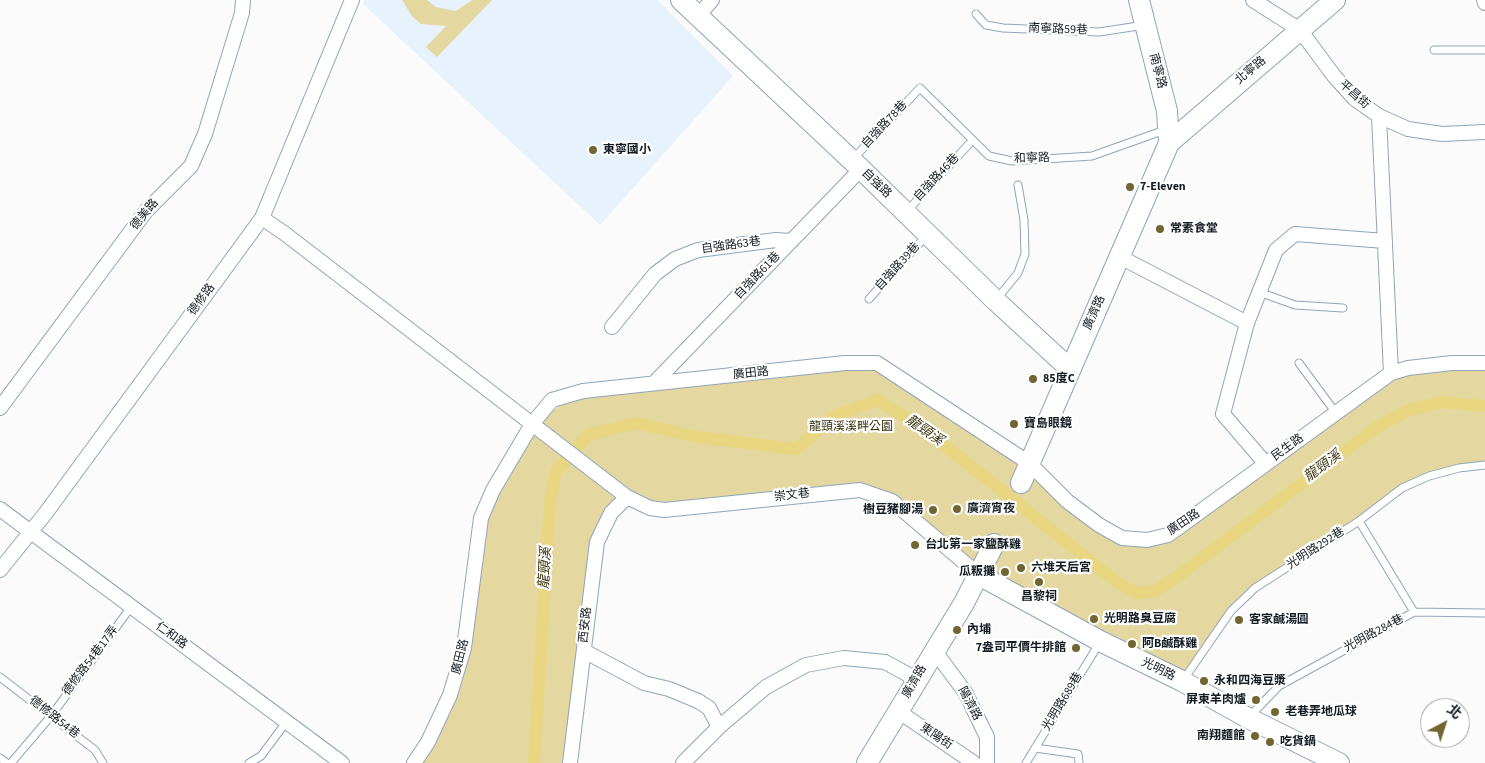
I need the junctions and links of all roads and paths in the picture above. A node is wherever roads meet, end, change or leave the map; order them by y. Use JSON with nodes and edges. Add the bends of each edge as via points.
{"nodes":[{"id":1,"x":243,"y":0,"type":"edge"},
{"id":2,"x":352,"y":0,"type":"edge"},
{"id":3,"x":682,"y":0,"type":"edge"},
{"id":4,"x":712,"y":0,"type":"edge"},
{"id":5,"x":1139,"y":0,"type":"edge"},
{"id":6,"x":1253,"y":0,"type":"edge"},
{"id":7,"x":1334,"y":0,"type":"edge"},
{"id":8,"x":976,"y":14,"type":"dead end"},
{"id":9,"x":698,"y":16,"type":"junction"},
{"id":10,"x":1145,"y":24,"type":"junction"},
{"id":11,"x":1300,"y":30,"type":"junction"},
{"id":12,"x":1434,"y":50,"type":"dead end"},
{"id":13,"x":1485,"y":50,"type":"edge"},
{"id":14,"x":920,"y":88,"type":"joint"},
{"id":15,"x":1379,"y":116,"type":"junction"},
{"id":16,"x":1485,"y":132,"type":"edge"},
{"id":17,"x":1168,"y":136,"type":"junction"},
{"id":18,"x":969,"y":144,"type":"dead end"},
{"id":19,"x":856,"y":165,"type":"junction"},
{"id":20,"x":1018,"y":185,"type":"dead end"},
{"id":21,"x":905,"y":213,"type":"junction"},
{"id":22,"x":262,"y":218,"type":"junction"},
{"id":23,"x":928,"y":234,"type":"junction"},
{"id":24,"x":792,"y":241,"type":"junction"},
{"id":25,"x":1385,"y":241,"type":"junction"},
{"id":26,"x":1120,"y":257,"type":"junction"},
{"id":27,"x":1259,"y":292,"type":"junction"},
{"id":28,"x":869,"y":299,"type":"dead end"},
{"id":29,"x":996,"y":301,"type":"junction"},
{"id":30,"x":1343,"y":308,"type":"dead end"},
{"id":31,"x":1247,"y":323,"type":"junction"},
{"id":32,"x":612,"y":327,"type":"dead end"},
{"id":33,"x":1299,"y":363,"type":"dead end"},
{"id":34,"x":1485,"y":363,"type":"edge"},
{"id":35,"x":1070,"y":369,"type":"junction"},
{"id":36,"x":1391,"y":373,"type":"junction"},
{"id":37,"x":654,"y":383,"type":"junction"},
{"id":38,"x":0,"y":408,"type":"edge"},
{"id":39,"x":1336,"y":413,"type":"junction"},
{"id":40,"x":532,"y":424,"type":"junction"},
{"id":41,"x":1029,"y":463,"type":"junction"},
{"id":42,"x":1266,"y":464,"type":"junction"},
{"id":43,"x":1485,"y":465,"type":"edge"},
{"id":44,"x":1021,"y":483,"type":"dead end"},
{"id":45,"x":627,"y":497,"type":"junction"},
{"id":46,"x":0,"y":509,"type":"edge"},
{"id":47,"x":1359,"y":521,"type":"junction"},
{"id":48,"x":29,"y":533,"type":"junction"},
{"id":49,"x":994,"y":544,"type":"dead end"},
{"id":50,"x":0,"y":570,"type":"edge"},
{"id":51,"x":978,"y":575,"type":"junction"},
{"id":52,"x":131,"y":607,"type":"junction"},
{"id":53,"x":1414,"y":612,"type":"junction"},
{"id":54,"x":1485,"y":612,"type":"edge"},
{"id":55,"x":1100,"y":641,"type":"junction"},
{"id":56,"x":934,"y":650,"type":"junction"},
{"id":57,"x":584,"y":651,"type":"junction"},
{"id":58,"x":0,"y":677,"type":"edge"},
{"id":59,"x":916,"y":679,"type":"junction"},
{"id":60,"x":1182,"y":681,"type":"junction"},
{"id":61,"x":898,"y":711,"type":"junction"},
{"id":62,"x":51,"y":716,"type":"junction"},
{"id":63,"x":1248,"y":718,"type":"junction"},
{"id":64,"x":287,"y":721,"type":"junction"},
{"id":65,"x":719,"y":727,"type":"junction"},
{"id":66,"x":1035,"y":748,"type":"junction"},
{"id":67,"x":0,"y":758,"type":"edge"},
{"id":68,"x":9,"y":763,"type":"edge"},
{"id":69,"x":103,"y":763,"type":"edge"},
{"id":70,"x":249,"y":763,"type":"edge"},
{"id":71,"x":342,"y":763,"type":"edge"},
{"id":72,"x":414,"y":763,"type":"edge"},
{"id":73,"x":570,"y":763,"type":"edge"},
{"id":74,"x":683,"y":763,"type":"edge"},
{"id":75,"x":867,"y":763,"type":"edge"},
{"id":76,"x":974,"y":763,"type":"edge"},
{"id":77,"x":987,"y":763,"type":"edge"},
{"id":78,"x":1026,"y":763,"type":"edge"},
{"id":79,"x":1079,"y":763,"type":"edge"},
{"id":80,"x":1339,"y":763,"type":"edge"}],
"edges":[{"from":1,"to":38,"type":"street","name":"德美路","via":[[242,13],[205,134],[191,166],[146,211]]},
{"from":2,"to":22,"type":"street","name":"德修路"},
{"from":3,"to":9,"type":"main road","name":"自強路"},
{"from":4,"to":9,"type":"street"},
{"from":5,"to":10,"type":"main road","name":"南寧路"},
{"from":6,"to":11,"type":"street","name":"平昌街"},
{"from":7,"to":11,"type":"main road","name":"北寧路"},
{"from":8,"to":10,"type":"lane","name":"南寧路59巷","via":[[986,25],[1022,29],[1100,32]]},
{"from":9,"to":19,"type":"main road","name":"自強路"},
{"from":10,"to":17,"type":"main road","name":"南寧路","via":[[1167,110]]},
{"from":11,"to":15,"type":"street","name":"平昌街","via":[[1334,76]]},
{"from":11,"to":17,"type":"main road","name":"北寧路"},
{"from":12,"to":13,"type":"lane"},
{"from":14,"to":17,"type":"lane","name":"和寧路","via":[[989,156],[1012,160],[1092,156]]},
{"from":14,"to":19,"type":"lane","name":"自強路78巷"},
{"from":15,"to":16,"type":"street","name":"平昌街","via":[[1408,129],[1442,134]]},
{"from":15,"to":25,"type":"street"},
{"from":17,"to":26,"type":"main road","name":"廣濟路"},
{"from":18,"to":21,"type":"lane","name":"自強路46巷"},
{"from":19,"to":21,"type":"main road","name":"自強路"},
{"from":19,"to":24,"type":"street","name":"自強路61巷"},
{"from":20,"to":29,"type":"lane","via":[[1025,254],[1018,273]]},
{"from":21,"to":23,"type":"main road","name":"自強路"},
{"from":22,"to":40,"type":"street","name":"崇文巷"},
{"from":22,"to":48,"type":"street","name":"德修路"},
{"from":23,"to":28,"type":"lane","name":"自強路39巷"},
{"from":23,"to":29,"type":"main road","name":"自強路"},
{"from":24,"to":32,"type":"street","name":"自強路63巷","via":[[776,240],[698,250],[675,259],[655,274]]},
{"from":24,"to":37,"type":"street","name":"自強路61巷"},
{"from":25,"to":27,"type":"street","name":"民生路","via":[[1295,234],[1276,250]]},
{"from":25,"to":36,"type":"street"},
{"from":26,"to":31,"type":"street"},
{"from":26,"to":35,"type":"main road","name":"廣濟路"},
{"from":27,"to":30,"type":"lane","via":[[1295,306]]},
{"from":27,"to":31,"type":"street","name":"民生路"},
{"from":29,"to":35,"type":"main road","name":"自強路"},
{"from":31,"to":42,"type":"street","name":"民生路","via":[[1223,414]]},
{"from":33,"to":39,"type":"lane"},
{"from":34,"to":36,"type":"street","name":"民生路","via":[[1452,363]]},
{"from":35,"to":41,"type":"main road","name":"廣濟路"},
{"from":36,"to":39,"type":"street","name":"民生路"},
{"from":37,"to":40,"type":"street","name":"廣田路","via":[[583,391],[552,400]]},
{"from":37,"to":41,"type":"street","name":"廣田路","via":[[845,363],[878,363]]},
{"from":39,"to":42,"type":"street","name":"民生路"},
{"from":40,"to":45,"type":"street","name":"崇文巷"},
{"from":40,"to":72,"type":"street","name":"廣田路","via":[[493,490],[481,518],[464,648],[450,695],[428,742]]},
{"from":41,"to":42,"type":"street","name":"廣田路","via":[[1066,501],[1099,525],[1122,538],[1147,540],[1168,535]]},
{"from":41,"to":44,"type":"main road","name":"廣濟路"},
{"from":43,"to":47,"type":"lane","name":"光明路292巷","via":[[1429,476],[1402,488]]},
{"from":45,"to":51,"type":"street","name":"崇文巷","via":[[650,508],[664,510],[860,490],[892,501]]},
{"from":45,"to":57,"type":"street","name":"西安路","via":[[611,513],[597,542]]},
{"from":46,"to":48,"type":"street","name":"仁和路"},
{"from":47,"to":53,"type":"lane","name":"光明路284巷"},
{"from":47,"to":60,"type":"lane","name":"光明路292巷","via":[[1240,600]]},
{"from":48,"to":50,"type":"street","name":"德修路"},
{"from":48,"to":52,"type":"street","name":"仁和路"},
{"from":49,"to":51,"type":"main road","name":"廣濟路"},
{"from":51,"to":55,"type":"main road","name":"光明路"},
{"from":51,"to":56,"type":"main road","name":"廣濟路"},
{"from":52,"to":62,"type":"lane","name":"德修路54巷17弄"},
{"from":52,"to":64,"type":"street","name":"仁和路"},
{"from":53,"to":54,"type":"lane"},
{"from":53,"to":63,"type":"lane","name":"光明路284巷","via":[[1279,686]]},
{"from":55,"to":60,"type":"main road","name":"光明路"},
{"from":55,"to":66,"type":"lane","name":"光明路689巷"},
{"from":56,"to":59,"type":"main road","name":"廣濟路"},
{"from":56,"to":77,"type":"street","name":"陽濟路","via":[[965,692],[987,737]]},
{"from":57,"to":65,"type":"street","via":[[644,683],[698,701],[709,708]]},
{"from":57,"to":73,"type":"street","name":"西安路"},
{"from":58,"to":62,"type":"lane","name":"德修路54巷"},
{"from":59,"to":61,"type":"main road","name":"廣濟路"},
{"from":59,"to":65,"type":"street","via":[[886,662],[844,658],[806,665],[766,687]]},
{"from":60,"to":63,"type":"main road","name":"光明路"},
{"from":61,"to":75,"type":"main road","name":"廣濟路"},
{"from":61,"to":76,"type":"street","name":"東陽街"},
{"from":62,"to":68,"type":"lane","name":"德修路54巷17弄"},
{"from":62,"to":69,"type":"lane","name":"德修路54巷","via":[[95,750]]},
{"from":63,"to":80,"type":"main road","name":"光明路"},
{"from":64,"to":70,"type":"lane","via":[[261,756]]},
{"from":64,"to":71,"type":"street","name":"仁和路"},
{"from":65,"to":74,"type":"street"},
{"from":66,"to":78,"type":"lane","name":"光明路689巷"},
{"from":66,"to":79,"type":"lane","via":[[1078,754]]},
{"from":67,"to":68,"type":"lane"}]}
